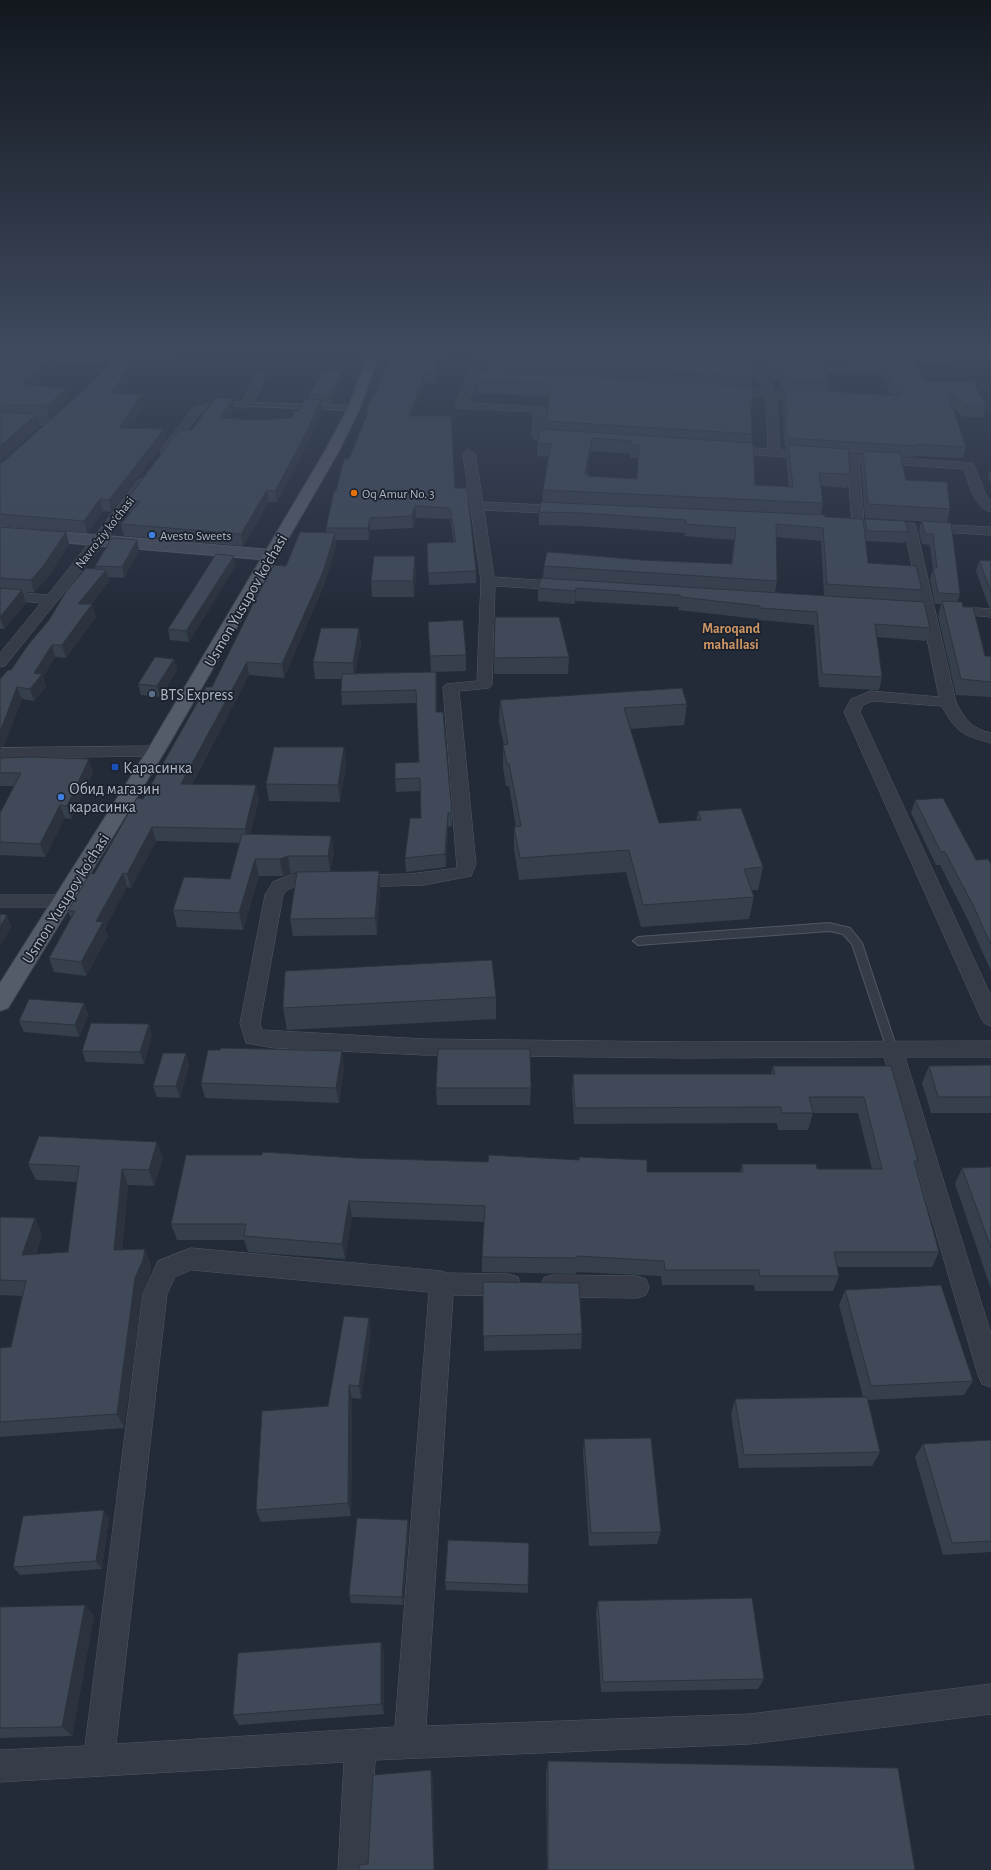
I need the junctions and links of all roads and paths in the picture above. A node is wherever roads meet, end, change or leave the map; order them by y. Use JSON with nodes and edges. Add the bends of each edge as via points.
{"nodes":[{"id":1,"x":174,"y":440,"type":"edge"},
{"id":2,"x":337,"y":440,"type":"edge"},
{"id":3,"x":773,"y":440,"type":"edge"},
{"id":4,"x":719,"y":450,"type":"edge"},
{"id":5,"x":774,"y":453,"type":"junction"},
{"id":6,"x":469,"y":454,"type":"dead end"},
{"id":7,"x":853,"y":459,"type":"junction"},
{"id":8,"x":159,"y":460,"type":"edge"},
{"id":9,"x":150,"y":472,"type":"edge"},
{"id":10,"x":478,"y":506,"type":"junction"},
{"id":11,"x":991,"y":508,"type":"edge"},
{"id":12,"x":580,"y":511,"type":"edge"},
{"id":13,"x":842,"y":522,"type":"edge"},
{"id":14,"x":858,"y":523,"type":"junction"},
{"id":15,"x":873,"y":524,"type":"edge"},
{"id":16,"x":991,"y":531,"type":"edge"},
{"id":17,"x":0,"y":532,"type":"edge"},
{"id":18,"x":98,"y":541,"type":"junction"},
{"id":19,"x":271,"y":555,"type":"junction"},
{"id":20,"x":488,"y":581,"type":"junction"},
{"id":21,"x":574,"y":587,"type":"edge"},
{"id":22,"x":0,"y":595,"type":"edge"},
{"id":23,"x":50,"y":599,"type":"junction"},
{"id":24,"x":921,"y":609,"type":"junction"},
{"id":25,"x":991,"y":613,"type":"edge"},
{"id":26,"x":0,"y":663,"type":"edge"},
{"id":27,"x":948,"y":702,"type":"junction"},
{"id":28,"x":991,"y":738,"type":"edge"},
{"id":29,"x":156,"y":751,"type":"junction"},
{"id":30,"x":0,"y":753,"type":"edge"},
{"id":31,"x":0,"y":901,"type":"edge"},
{"id":32,"x":63,"y":901,"type":"junction"},
{"id":33,"x":638,"y":941,"type":"dead end"},
{"id":34,"x":0,"y":1002,"type":"edge"},
{"id":35,"x":991,"y":1018,"type":"edge"},
{"id":36,"x":892,"y":1049,"type":"junction"},
{"id":37,"x":991,"y":1049,"type":"edge"},
{"id":38,"x":442,"y":1284,"type":"junction"},
{"id":39,"x":637,"y":1287,"type":"dead end"},
{"id":40,"x":991,"y":1375,"type":"edge"},
{"id":41,"x":991,"y":1699,"type":"edge"},
{"id":42,"x":409,"y":1742,"type":"junction"},
{"id":43,"x":360,"y":1745,"type":"junction"},
{"id":44,"x":99,"y":1762,"type":"junction"},
{"id":45,"x":0,"y":1766,"type":"edge"},
{"id":46,"x":354,"y":1870,"type":"edge"}],
"edges":[{"from":1,"to":8,"type":"street"},
{"from":2,"to":19,"type":"main road","name":"Usmon Yusupov ko'chasi"},
{"from":3,"to":5,"type":"street"},
{"from":4,"to":5,"type":"street"},
{"from":5,"to":7,"type":"street"},
{"from":6,"to":10,"type":"street"},
{"from":7,"to":11,"type":"street","via":[[969,466],[980,496]]},
{"from":7,"to":14,"type":"street"},
{"from":9,"to":18,"type":"street","name":"Navro'ziy ko'chasi"},
{"from":10,"to":12,"type":"street"},
{"from":10,"to":20,"type":"street"},
{"from":13,"to":14,"type":"street"},
{"from":14,"to":15,"type":"street"},
{"from":16,"to":24,"type":"street","via":[[903,526]]},
{"from":17,"to":18,"type":"street"},
{"from":18,"to":19,"type":"street"},
{"from":18,"to":23,"type":"street","name":"Navro'ziy ko'chasi"},
{"from":19,"to":29,"type":"main road","name":"Usmon Yusupov ko'chasi"},
{"from":20,"to":21,"type":"street"},
{"from":20,"to":36,"type":"street","via":[[484,685],[451,687],[467,864],[465,872],[404,882],[291,881],[279,886],[274,895],[250,1023],[253,1037],[424,1047]]},
{"from":22,"to":23,"type":"street"},
{"from":23,"to":26,"type":"street","name":"Navro'ziy ko'chasi"},
{"from":24,"to":25,"type":"street"},
{"from":24,"to":27,"type":"street"},
{"from":27,"to":28,"type":"street","via":[[959,724],[976,735]]},
{"from":27,"to":35,"type":"street","via":[[871,696],[856,702],[852,712]]},
{"from":29,"to":30,"type":"street"},
{"from":29,"to":32,"type":"main road","name":"Usmon Yusupov ko'chasi"},
{"from":31,"to":32,"type":"street"},
{"from":32,"to":34,"type":"main road","name":"Usmon Yusupov ko'chasi"},
{"from":33,"to":36,"type":"lane","via":[[829,927],[846,931],[857,943]]},
{"from":36,"to":37,"type":"street"},
{"from":36,"to":40,"type":"street"},
{"from":38,"to":39,"type":"street"},
{"from":38,"to":42,"type":"street"},
{"from":38,"to":44,"type":"street","via":[[191,1260],[166,1269],[155,1294]]},
{"from":41,"to":42,"type":"street","via":[[750,1729]]},
{"from":42,"to":43,"type":"street"},
{"from":43,"to":44,"type":"street"},
{"from":43,"to":46,"type":"street"},
{"from":44,"to":45,"type":"street"}]}
